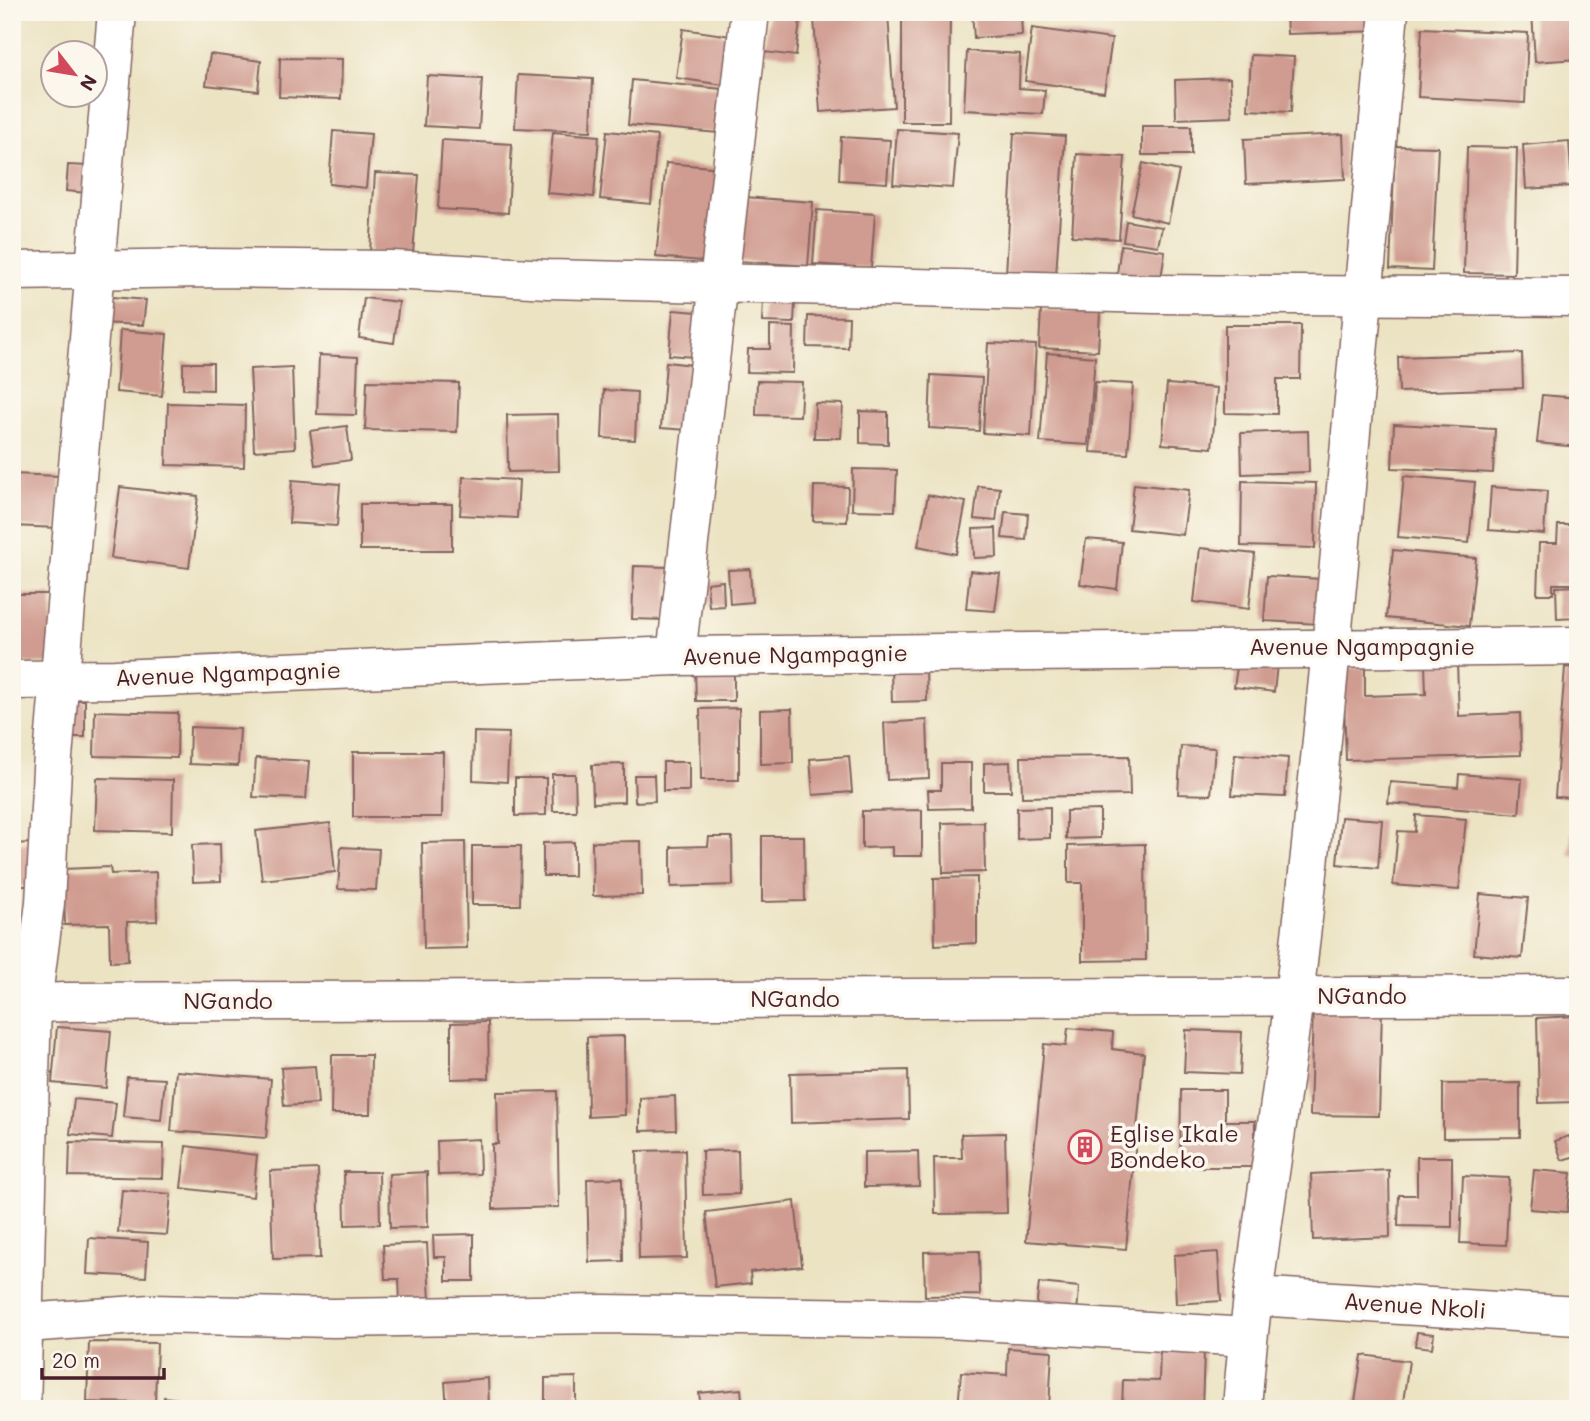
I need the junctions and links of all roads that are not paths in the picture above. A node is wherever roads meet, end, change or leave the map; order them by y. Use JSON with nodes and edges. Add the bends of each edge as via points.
{"nodes":[{"id":1,"x":117,"y":12,"type":"edge"},
{"id":2,"x":751,"y":12,"type":"edge"},
{"id":3,"x":1389,"y":12,"type":"edge"},
{"id":4,"x":94,"y":270,"type":"junction"},
{"id":5,"x":12,"y":271,"type":"edge"},
{"id":6,"x":718,"y":283,"type":"junction"},
{"id":7,"x":1363,"y":296,"type":"junction"},
{"id":8,"x":1578,"y":297,"type":"edge"},
{"id":9,"x":1578,"y":646,"type":"edge"},
{"id":10,"x":1331,"y":647,"type":"junction"},
{"id":11,"x":676,"y":656,"type":"junction"},
{"id":12,"x":12,"y":680,"type":"edge"},
{"id":13,"x":60,"y":680,"type":"junction"},
{"id":14,"x":1578,"y":995,"type":"edge"},
{"id":15,"x":1294,"y":997,"type":"junction"},
{"id":16,"x":22,"y":1004,"type":"edge"},
{"id":17,"x":1253,"y":1296,"type":"junction"},
{"id":18,"x":1578,"y":1316,"type":"edge"},
{"id":19,"x":18,"y":1323,"type":"edge"},
{"id":20,"x":1247,"y":1337,"type":"junction"},
{"id":21,"x":21,"y":1409,"type":"edge"},
{"id":22,"x":1242,"y":1409,"type":"edge"}],
"edges":[{"from":1,"to":4,"type":"street"},
{"from":2,"to":6,"type":"street"},
{"from":3,"to":7,"type":"street"},
{"from":4,"to":5,"type":"street"},
{"from":4,"to":6,"type":"street","via":[[392,270]]},
{"from":4,"to":13,"type":"street"},
{"from":6,"to":7,"type":"street"},
{"from":6,"to":11,"type":"street"},
{"from":7,"to":8,"type":"street"},
{"from":7,"to":10,"type":"street"},
{"from":9,"to":10,"type":"street","name":"Avenue Ngampagnie"},
{"from":10,"to":11,"type":"street","name":"Avenue Ngampagnie"},
{"from":10,"to":15,"type":"street"},
{"from":11,"to":13,"type":"street","name":"Avenue Ngampagnie"},
{"from":12,"to":13,"type":"street","name":"Avenue Ngampagnie"},
{"from":13,"to":16,"type":"street","via":[[45,903]]},
{"from":14,"to":15,"type":"street","name":"NGando"},
{"from":15,"to":16,"type":"street","name":"NGando"},
{"from":15,"to":17,"type":"street"},
{"from":16,"to":19,"type":"street"},
{"from":17,"to":18,"type":"street","name":"Avenue Nkoli"},
{"from":17,"to":20,"type":"street"},
{"from":19,"to":20,"type":"street","via":[[152,1314],[333,1318],[603,1314],[949,1319]]},
{"from":19,"to":21,"type":"street"},
{"from":20,"to":22,"type":"street"}]}
